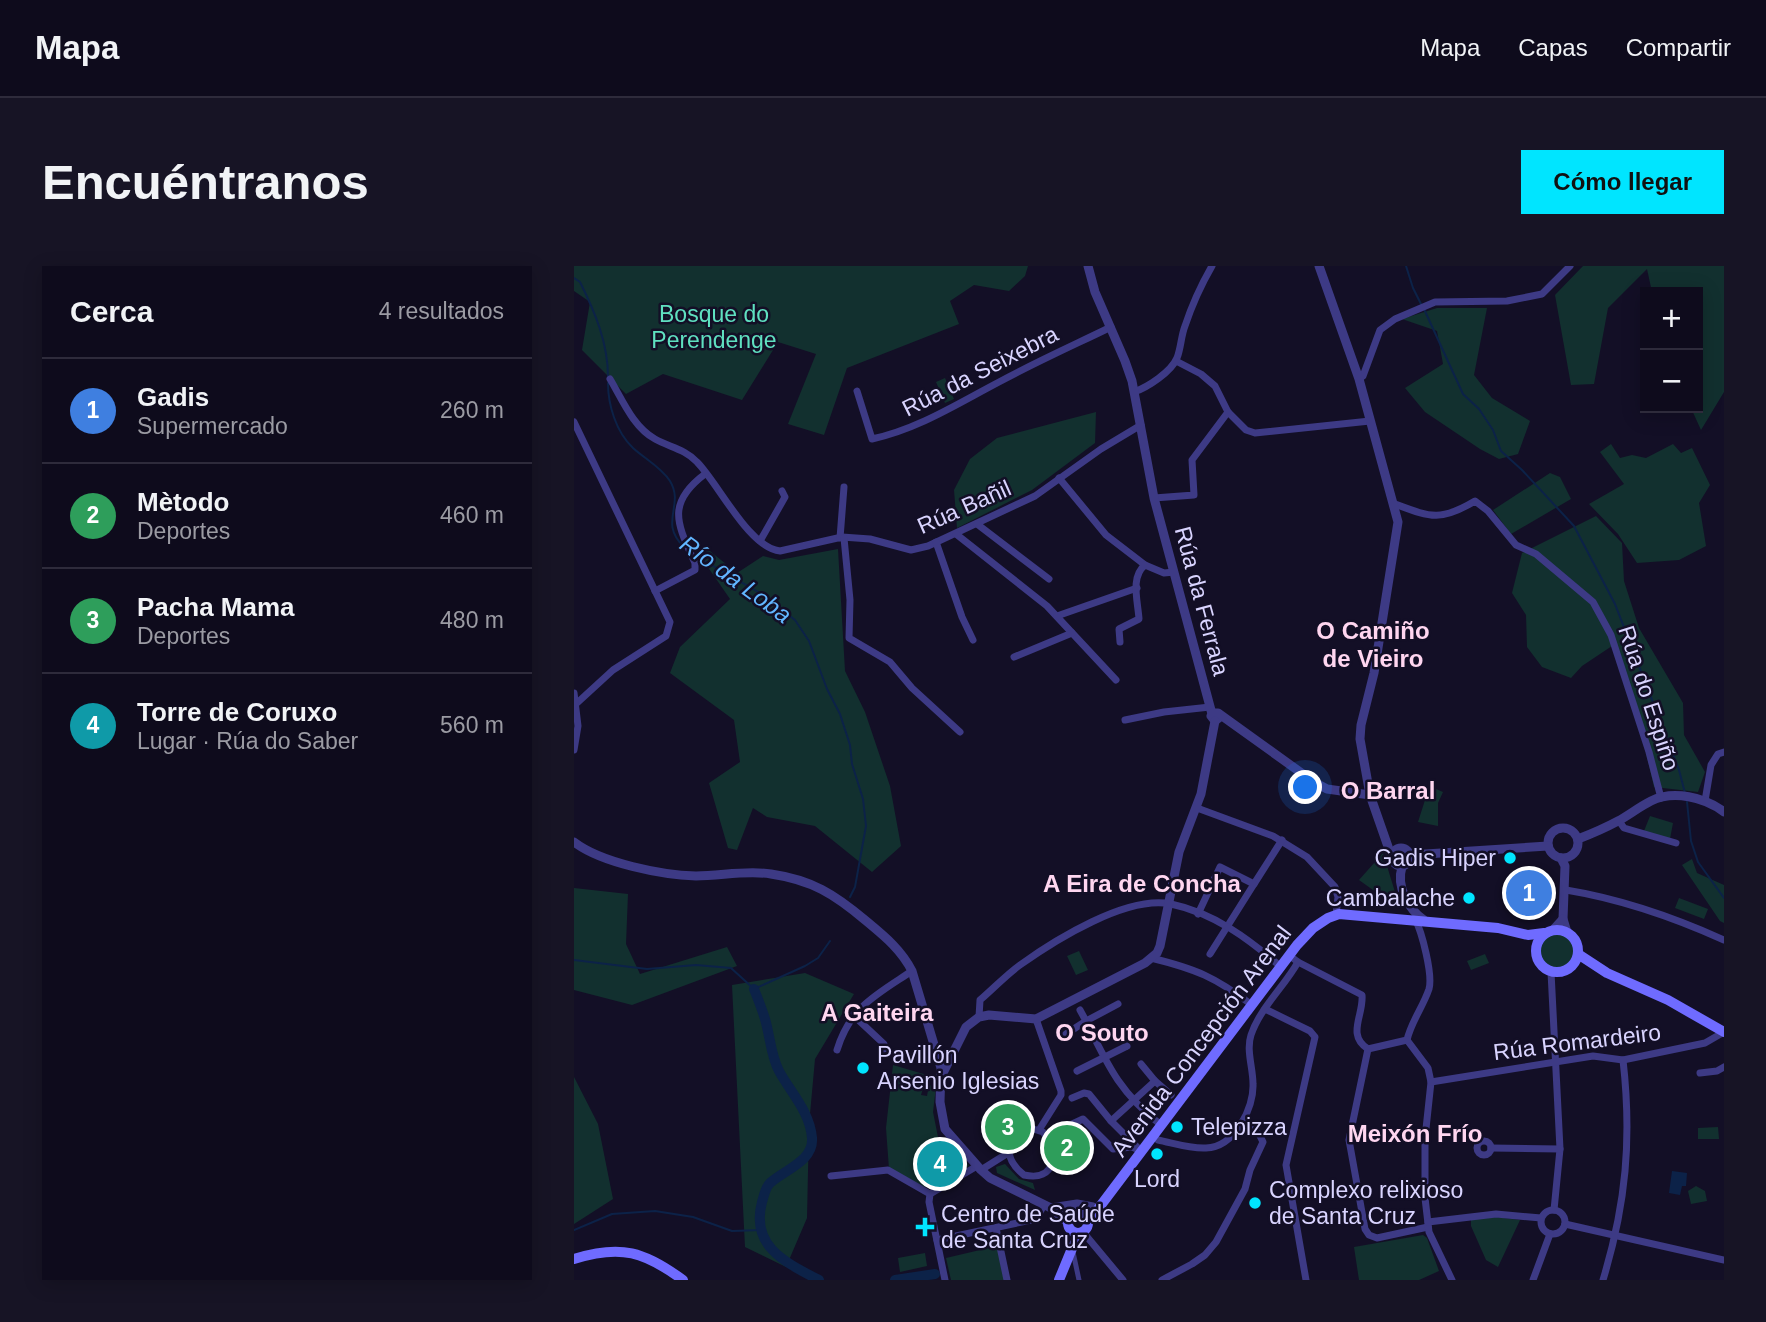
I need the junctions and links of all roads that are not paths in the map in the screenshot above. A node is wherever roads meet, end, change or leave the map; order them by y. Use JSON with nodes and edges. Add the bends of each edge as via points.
{"nodes":[{"id":1,"x":1088,"y":266,"type":"edge"},
{"id":2,"x":1212,"y":266,"type":"edge"},
{"id":3,"x":1319,"y":266,"type":"edge"},
{"id":4,"x":1570,"y":266,"type":"edge"},
{"id":5,"x":1111,"y":327,"type":"junction"},
{"id":6,"x":1176,"y":361,"type":"junction"},
{"id":7,"x":610,"y":379,"type":"dead end"},
{"id":8,"x":1359,"y":379,"type":"junction"},
{"id":9,"x":856,"y":391,"type":"dead end"},
{"id":10,"x":1134,"y":392,"type":"junction"},
{"id":11,"x":1228,"y":412,"type":"junction"},
{"id":12,"x":1370,"y":421,"type":"junction"},
{"id":13,"x":574,"y":422,"type":"edge"},
{"id":14,"x":1141,"y":425,"type":"junction"},
{"id":15,"x":705,"y":474,"type":"junction"},
{"id":16,"x":1059,"y":478,"type":"junction"},
{"id":17,"x":844,"y":487,"type":"dead end"},
{"id":18,"x":782,"y":491,"type":"dead end"},
{"id":19,"x":1154,"y":498,"type":"junction"},
{"id":20,"x":1395,"y":504,"type":"junction"},
{"id":21,"x":977,"y":524,"type":"junction"},
{"id":22,"x":956,"y":534,"type":"junction"},
{"id":23,"x":842,"y":538,"type":"junction"},
{"id":24,"x":760,"y":541,"type":"junction"},
{"id":25,"x":936,"y":542,"type":"junction"},
{"id":26,"x":1145,"y":565,"type":"junction"},
{"id":27,"x":1174,"y":572,"type":"junction"},
{"id":28,"x":1049,"y":579,"type":"dead end"},
{"id":29,"x":1137,"y":588,"type":"junction"},
{"id":30,"x":655,"y":591,"type":"junction"},
{"id":31,"x":1057,"y":616,"type":"junction"},
{"id":32,"x":1072,"y":633,"type":"junction"},
{"id":33,"x":973,"y":640,"type":"dead end"},
{"id":34,"x":1120,"y":642,"type":"dead end"},
{"id":35,"x":1014,"y":657,"type":"dead end"},
{"id":36,"x":1116,"y":680,"type":"dead end"},
{"id":37,"x":574,"y":693,"type":"edge"},
{"id":38,"x":577,"y":703,"type":"junction"},
{"id":39,"x":1214,"y":715,"type":"junction"},
{"id":40,"x":1125,"y":720,"type":"dead end"},
{"id":41,"x":960,"y":732,"type":"dead end"},
{"id":42,"x":574,"y":750,"type":"edge"},
{"id":43,"x":1724,"y":752,"type":"edge"},
{"id":44,"x":1370,"y":795,"type":"junction"},
{"id":45,"x":1661,"y":798,"type":"junction"},
{"id":46,"x":1705,"y":801,"type":"junction"},
{"id":47,"x":1197,"y":808,"type":"junction"},
{"id":48,"x":1724,"y":811,"type":"edge"},
{"id":49,"x":1619,"y":821,"type":"junction"},
{"id":50,"x":1578,"y":839,"type":"junction"},
{"id":51,"x":1282,"y":840,"type":"junction"},
{"id":52,"x":574,"y":842,"type":"edge"},
{"id":53,"x":1676,"y":843,"type":"dead end"},
{"id":54,"x":1548,"y":846,"type":"junction"},
{"id":55,"x":1410,"y":855,"type":"junction"},
{"id":56,"x":1396,"y":859,"type":"junction"},
{"id":57,"x":1565,"y":860,"type":"junction"},
{"id":58,"x":1254,"y":884,"type":"junction"},
{"id":59,"x":1566,"y":890,"type":"junction"},
{"id":60,"x":1170,"y":904,"type":"junction"},
{"id":61,"x":1198,"y":914,"type":"junction"},
{"id":62,"x":1336,"y":915,"type":"junction"},
{"id":63,"x":1398,"y":918,"type":"junction"},
{"id":64,"x":1563,"y":919,"type":"junction"},
{"id":65,"x":1419,"y":920,"type":"junction"},
{"id":66,"x":1229,"y":925,"type":"junction"},
{"id":67,"x":1499,"y":928,"type":"junction"},
{"id":68,"x":1549,"y":931,"type":"junction"},
{"id":69,"x":1567,"y":932,"type":"junction"},
{"id":70,"x":1724,"y":940,"type":"edge"},
{"id":71,"x":1535,"y":948,"type":"junction"},
{"id":72,"x":1210,"y":954,"type":"dead end"},
{"id":73,"x":1578,"y":954,"type":"junction"},
{"id":74,"x":1151,"y":958,"type":"junction"},
{"id":75,"x":1294,"y":959,"type":"junction"},
{"id":76,"x":1281,"y":967,"type":"junction"},
{"id":77,"x":1567,"y":970,"type":"junction"},
{"id":78,"x":912,"y":971,"type":"junction"},
{"id":79,"x":1551,"y":972,"type":"junction"},
{"id":80,"x":1607,"y":973,"type":"junction"},
{"id":81,"x":1118,"y":1004,"type":"dead end"},
{"id":82,"x":1252,"y":1005,"type":"junction"},
{"id":83,"x":1265,"y":1009,"type":"junction"},
{"id":84,"x":1080,"y":1010,"type":"dead end"},
{"id":85,"x":853,"y":1015,"type":"junction"},
{"id":86,"x":979,"y":1017,"type":"junction"},
{"id":87,"x":1036,"y":1019,"type":"junction"},
{"id":88,"x":1086,"y":1021,"type":"junction"},
{"id":89,"x":1724,"y":1032,"type":"edge"},
{"id":90,"x":1066,"y":1034,"type":"dead end"},
{"id":91,"x":1407,"y":1040,"type":"junction"},
{"id":92,"x":1127,"y":1046,"type":"dead end"},
{"id":93,"x":884,"y":1049,"type":"dead end"},
{"id":94,"x":1368,"y":1049,"type":"junction"},
{"id":95,"x":836,"y":1050,"type":"dead end"},
{"id":96,"x":1103,"y":1058,"type":"junction"},
{"id":97,"x":1557,"y":1060,"type":"junction"},
{"id":98,"x":1623,"y":1060,"type":"junction"},
{"id":99,"x":1141,"y":1064,"type":"dead end"},
{"id":100,"x":1724,"y":1067,"type":"edge"},
{"id":101,"x":1077,"y":1071,"type":"dead end"},
{"id":102,"x":1700,"y":1073,"type":"dead end"},
{"id":103,"x":942,"y":1075,"type":"junction"},
{"id":104,"x":1155,"y":1081,"type":"junction"},
{"id":105,"x":1431,"y":1082,"type":"junction"},
{"id":106,"x":1171,"y":1095,"type":"dead end"},
{"id":107,"x":1072,"y":1098,"type":"dead end"},
{"id":108,"x":1133,"y":1101,"type":"junction"},
{"id":109,"x":1111,"y":1121,"type":"junction"},
{"id":110,"x":1242,"y":1122,"type":"junction"},
{"id":111,"x":1161,"y":1125,"type":"junction"},
{"id":112,"x":1039,"y":1130,"type":"junction"},
{"id":113,"x":1046,"y":1136,"type":"junction"},
{"id":114,"x":1153,"y":1136,"type":"junction"},
{"id":115,"x":1491,"y":1148,"type":"dead end"},
{"id":116,"x":1560,"y":1149,"type":"junction"},
{"id":117,"x":1141,"y":1151,"type":"junction"},
{"id":118,"x":1008,"y":1153,"type":"junction"},
{"id":119,"x":979,"y":1168,"type":"junction"},
{"id":120,"x":831,"y":1176,"type":"dead end"},
{"id":121,"x":930,"y":1194,"type":"junction"},
{"id":122,"x":1097,"y":1205,"type":"junction"},
{"id":123,"x":1050,"y":1207,"type":"junction"},
{"id":124,"x":1555,"y":1210,"type":"junction"},
{"id":125,"x":1541,"y":1218,"type":"junction"},
{"id":126,"x":1565,"y":1223,"type":"junction"},
{"id":127,"x":1428,"y":1224,"type":"junction"},
{"id":128,"x":1078,"y":1226,"type":"junction"},
{"id":129,"x":996,"y":1227,"type":"junction"},
{"id":130,"x":1550,"y":1234,"type":"junction"},
{"id":131,"x":1617,"y":1236,"type":"junction"},
{"id":132,"x":937,"y":1240,"type":"junction"},
{"id":133,"x":1073,"y":1246,"type":"junction"},
{"id":134,"x":574,"y":1259,"type":"edge"},
{"id":135,"x":1724,"y":1260,"type":"edge"},
{"id":136,"x":683,"y":1280,"type":"edge"},
{"id":137,"x":945,"y":1280,"type":"edge"},
{"id":138,"x":1007,"y":1280,"type":"edge"},
{"id":139,"x":1059,"y":1280,"type":"edge"},
{"id":140,"x":1079,"y":1280,"type":"edge"},
{"id":141,"x":1124,"y":1280,"type":"edge"},
{"id":142,"x":1162,"y":1280,"type":"edge"},
{"id":143,"x":1306,"y":1280,"type":"edge"},
{"id":144,"x":1452,"y":1280,"type":"edge"},
{"id":145,"x":1533,"y":1280,"type":"edge"},
{"id":146,"x":1604,"y":1280,"type":"edge"}],
"edges":[{"from":1,"to":5,"type":"street","name":"Rúa da Ferrala"},
{"from":2,"to":6,"type":"street","via":[[1188,318]]},
{"from":3,"to":8,"type":"street"},
{"from":4,"to":8,"type":"street","via":[[1542,294],[1507,301],[1436,302],[1395,319],[1380,330]]},
{"from":5,"to":9,"type":"street","name":"Rúa da Seixebra","via":[[900,433],[872,439]]},
{"from":5,"to":10,"type":"street","name":"Rúa da Ferrala"},
{"from":6,"to":10,"type":"street"},
{"from":6,"to":11,"type":"street","via":[[1214,386]]},
{"from":7,"to":15,"type":"street","via":[[639,428],[682,450]]},
{"from":8,"to":12,"type":"street"},
{"from":10,"to":14,"type":"street","name":"Rúa da Ferrala"},
{"from":11,"to":12,"type":"street","via":[[1255,433]]},
{"from":11,"to":19,"type":"street","name":"Rúa da Ferrala","via":[[1192,460],[1194,495]]},
{"from":12,"to":20,"type":"street"},
{"from":13,"to":30,"type":"street"},
{"from":14,"to":16,"type":"street","name":"Rúa Bañil"},
{"from":14,"to":19,"type":"street","name":"Rúa da Ferrala"},
{"from":15,"to":24,"type":"street"},
{"from":15,"to":30,"type":"street","via":[[686,493],[677,520],[695,570]]},
{"from":16,"to":21,"type":"street","name":"Rúa Bañil","via":[[1035,496]]},
{"from":16,"to":26,"type":"street","via":[[1106,535]]},
{"from":17,"to":23,"type":"street"},
{"from":18,"to":24,"type":"street","via":[[785,498]]},
{"from":19,"to":27,"type":"street","name":"Rúa da Ferrala"},
{"from":20,"to":44,"type":"street","via":[[1398,522],[1390,581],[1361,724]]},
{"from":20,"to":45,"type":"street","name":"Rúa do Espiño","via":[[1440,517],[1475,501],[1516,545],[1536,554],[1593,602],[1611,635]]},
{"from":21,"to":22,"type":"street","name":"Rúa Bañil"},
{"from":21,"to":28,"type":"street"},
{"from":22,"to":25,"type":"street","name":"Rúa Bañil"},
{"from":22,"to":31,"type":"street"},
{"from":23,"to":24,"type":"street","name":"Rúa Bañil","via":[[780,551]]},
{"from":23,"to":25,"type":"street","name":"Rúa Bañil","via":[[870,539],[911,550]]},
{"from":23,"to":41,"type":"street","via":[[850,600],[849,639],[890,662]]},
{"from":25,"to":33,"type":"street"},
{"from":26,"to":27,"type":"street"},
{"from":26,"to":29,"type":"street"},
{"from":27,"to":39,"type":"street","name":"Rúa da Ferrala"},
{"from":29,"to":31,"type":"street"},
{"from":29,"to":34,"type":"street","via":[[1139,619],[1118,629]]},
{"from":30,"to":38,"type":"street","via":[[670,622],[666,636],[613,670]]},
{"from":31,"to":32,"type":"street"},
{"from":32,"to":35,"type":"street"},
{"from":32,"to":36,"type":"street"},
{"from":37,"to":38,"type":"street"},
{"from":38,"to":42,"type":"street"},
{"from":39,"to":40,"type":"street","via":[[1164,712]]},
{"from":39,"to":44,"type":"street","via":[[1233,723],[1327,789]]},
{"from":39,"to":47,"type":"street"},
{"from":43,"to":46,"type":"street","via":[[1711,765]]},
{"from":44,"to":56,"type":"street"},
{"from":45,"to":46,"type":"street"},
{"from":45,"to":49,"type":"street"},
{"from":46,"to":48,"type":"street"},
{"from":47,"to":51,"type":"street"},
{"from":47,"to":60,"type":"street","via":[[1182,841]]},
{"from":49,"to":50,"type":"street"},
{"from":49,"to":53,"type":"street","via":[[1624,828]]},
{"from":50,"to":54,"type":"street","via":[[1573,831],[1559,828],[1551,833]]},
{"from":50,"to":57,"type":"street","via":[[1577,850]]},
{"from":51,"to":58,"type":"street"},
{"from":51,"to":62,"type":"street","via":[[1333,883],[1338,897]]},
{"from":52,"to":78,"type":"street","via":[[609,860],[678,874],[770,874],[814,885],[839,898],[894,944]]},
{"from":54,"to":55,"type":"street"},
{"from":54,"to":57,"type":"street"},
{"from":55,"to":56,"type":"street","via":[[1409,861]]},
{"from":55,"to":56,"type":"street","via":[[1406,850]]},
{"from":56,"to":63,"type":"street","via":[[1405,909]]},
{"from":56,"to":65,"type":"street","via":[[1408,903]]},
{"from":57,"to":59,"type":"street"},
{"from":58,"to":61,"type":"street","via":[[1220,867]]},
{"from":58,"to":66,"type":"street"},
{"from":59,"to":64,"type":"street"},
{"from":59,"to":70,"type":"street","via":[[1667,915]]},
{"from":60,"to":61,"type":"street"},
{"from":60,"to":74,"type":"street","via":[[1160,946]]},
{"from":60,"to":86,"type":"street","via":[[1112,911],[1070,935],[1020,965],[980,1000]]},
{"from":61,"to":66,"type":"street"},
{"from":62,"to":63,"type":"main road"},
{"from":62,"to":75,"type":"main road","name":"Avenida Concepción Arenal","via":[[1313,928]]},
{"from":63,"to":65,"type":"main road"},
{"from":64,"to":68,"type":"street"},
{"from":64,"to":69,"type":"street"},
{"from":65,"to":67,"type":"main road"},
{"from":65,"to":91,"type":"street","via":[[1431,977]]},
{"from":66,"to":72,"type":"street"},
{"from":66,"to":76,"type":"street"},
{"from":67,"to":68,"type":"main road","via":[[1528,935]]},
{"from":67,"to":71,"type":"main road"},
{"from":68,"to":69,"type":"main road"},
{"from":68,"to":71,"type":"main road"},
{"from":69,"to":73,"type":"main road","via":[[1576,941]]},
{"from":71,"to":79,"type":"main road","via":[[1538,961]]},
{"from":73,"to":77,"type":"main road"},
{"from":73,"to":80,"type":"main road"},
{"from":74,"to":82,"type":"street","via":[[1205,974]]},
{"from":74,"to":87,"type":"street"},
{"from":75,"to":76,"type":"main road","name":"Avenida Concepción Arenal"},
{"from":75,"to":83,"type":"street"},
{"from":75,"to":94,"type":"street","via":[[1362,995],[1356,1029]]},
{"from":76,"to":82,"type":"main road","name":"Avenida Concepción Arenal"},
{"from":77,"to":79,"type":"main road"},
{"from":77,"to":80,"type":"main road","via":[[1585,967]]},
{"from":78,"to":85,"type":"street"},
{"from":78,"to":103,"type":"street"},
{"from":79,"to":97,"type":"street"},
{"from":80,"to":89,"type":"main road"},
{"from":81,"to":88,"type":"street"},
{"from":82,"to":111,"type":"main road","name":"Avenida Concepción Arenal"},
{"from":83,"to":110,"type":"street","via":[[1250,1038],[1253,1099]]},
{"from":83,"to":143,"type":"street","via":[[1315,1037],[1286,1165]]},
{"from":84,"to":88,"type":"street"},
{"from":85,"to":93,"type":"street"},
{"from":85,"to":95,"type":"street"},
{"from":86,"to":87,"type":"street"},
{"from":86,"to":103,"type":"street","via":[[966,1027]]},
{"from":87,"to":112,"type":"street","via":[[1061,1090]]},
{"from":88,"to":90,"type":"street"},
{"from":88,"to":96,"type":"street"},
{"from":89,"to":98,"type":"street","name":"Rúa Romardeiro","via":[[1705,1043]]},
{"from":91,"to":94,"type":"street"},
{"from":91,"to":105,"type":"street","via":[[1428,1068]]},
{"from":92,"to":96,"type":"street"},
{"from":94,"to":127,"type":"street","via":[[1349,1140],[1365,1229],[1377,1238]]},
{"from":96,"to":101,"type":"street"},
{"from":96,"to":108,"type":"street"},
{"from":97,"to":98,"type":"street","name":"Rúa Romardeiro","via":[[1593,1056]]},
{"from":97,"to":105,"type":"street","name":"Rúa Romardeiro"},
{"from":97,"to":116,"type":"street"},
{"from":98,"to":131,"type":"street","via":[[1627,1168]]},
{"from":99,"to":104,"type":"street"},
{"from":100,"to":102,"type":"street"},
{"from":103,"to":119,"type":"street","via":[[942,1121]]},
{"from":104,"to":106,"type":"street"},
{"from":104,"to":108,"type":"street"},
{"from":105,"to":127,"type":"street","via":[[1425,1138]]},
{"from":107,"to":109,"type":"street","via":[[1087,1093]]},
{"from":108,"to":109,"type":"street"},
{"from":108,"to":111,"type":"street"},
{"from":109,"to":117,"type":"street"},
{"from":110,"to":114,"type":"street","via":[[1213,1147],[1182,1146]]},
{"from":110,"to":142,"type":"street","via":[[1263,1142],[1245,1189],[1205,1255]]},
{"from":111,"to":114,"type":"main road","name":"Avenida Concepción Arenal"},
{"from":112,"to":113,"type":"street"},
{"from":112,"to":118,"type":"street","via":[[1016,1132]]},
{"from":113,"to":117,"type":"street","via":[[1083,1119],[1114,1149]]},
{"from":113,"to":118,"type":"street","via":[[1052,1162],[1040,1176],[1024,1175]]},
{"from":114,"to":117,"type":"main road","name":"Avenida Concepción Arenal"},
{"from":115,"to":116,"type":"street"},
{"from":116,"to":124,"type":"street"},
{"from":117,"to":122,"type":"main road","name":"Avenida Concepción Arenal"},
{"from":118,"to":119,"type":"street"},
{"from":119,"to":121,"type":"street"},
{"from":119,"to":123,"type":"street"},
{"from":120,"to":121,"type":"street","via":[[888,1170]]},
{"from":121,"to":132,"type":"street"},
{"from":122,"to":123,"type":"street"},
{"from":122,"to":128,"type":"main road","name":"Avenida Concepción Arenal"},
{"from":122,"to":128,"type":"main road","name":"Avenida Concepción Arenal","via":[[1088,1221],[1086,1216]]},
{"from":123,"to":128,"type":"street"},
{"from":123,"to":129,"type":"street","via":[[1036,1219]]},
{"from":124,"to":125,"type":"street"},
{"from":124,"to":126,"type":"street"},
{"from":125,"to":127,"type":"street","via":[[1496,1214]]},
{"from":125,"to":130,"type":"street","via":[[1542,1228]]},
{"from":126,"to":130,"type":"street","via":[[1558,1233]]},
{"from":126,"to":131,"type":"street"},
{"from":127,"to":144,"type":"street"},
{"from":128,"to":133,"type":"main road"},
{"from":128,"to":133,"type":"street"},
{"from":128,"to":141,"type":"street"},
{"from":129,"to":132,"type":"street"},
{"from":129,"to":138,"type":"street"},
{"from":130,"to":145,"type":"street"},
{"from":131,"to":135,"type":"street"},
{"from":131,"to":146,"type":"street"},
{"from":132,"to":137,"type":"street"},
{"from":133,"to":139,"type":"main road"},
{"from":133,"to":140,"type":"street"},
{"from":134,"to":136,"type":"main road","via":[[599,1252],[630,1252],[657,1261]]}]}
